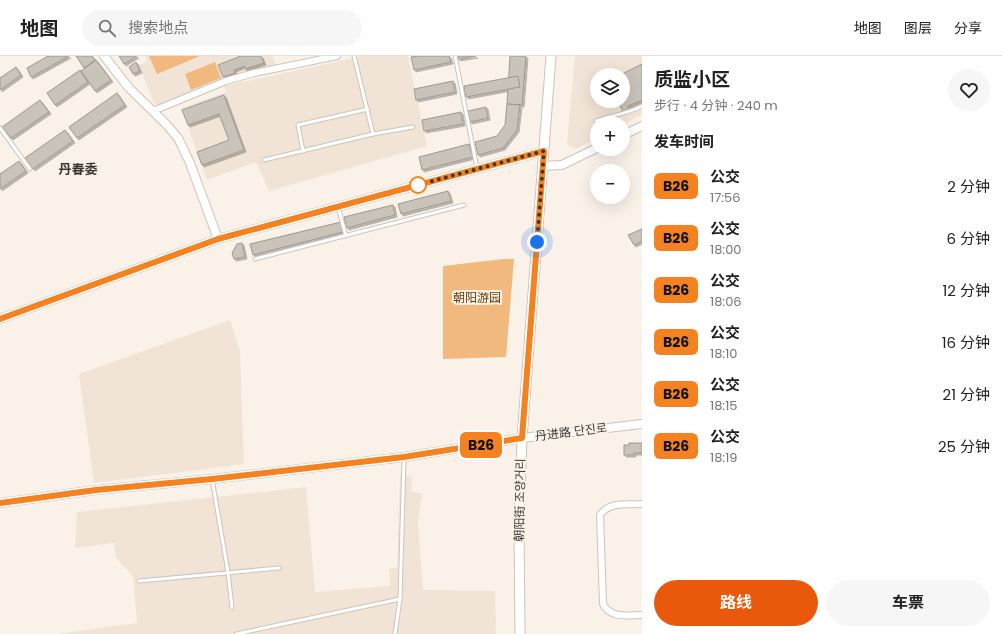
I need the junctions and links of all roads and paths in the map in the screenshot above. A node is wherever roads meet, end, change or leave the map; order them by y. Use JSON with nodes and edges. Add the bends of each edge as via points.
{"nodes":[{"id":1,"x":104,"y":56,"type":"edge"},
{"id":2,"x":336,"y":56,"type":"edge"},
{"id":3,"x":354,"y":56,"type":"edge"},
{"id":4,"x":455,"y":56,"type":"edge"},
{"id":5,"x":551,"y":56,"type":"edge"},
{"id":6,"x":642,"y":106,"type":"edge"},
{"id":7,"x":368,"y":109,"type":"junction"},
{"id":8,"x":153,"y":111,"type":"junction"},
{"id":9,"x":610,"y":116,"type":"edge"},
{"id":10,"x":642,"y":126,"type":"edge"},
{"id":11,"x":413,"y":127,"type":"dead end"},
{"id":12,"x":0,"y":128,"type":"edge"},
{"id":13,"x":630,"y":132,"type":"edge"},
{"id":14,"x":373,"y":134,"type":"junction"},
{"id":15,"x":303,"y":151,"type":"junction"},
{"id":16,"x":544,"y":151,"type":"junction"},
{"id":17,"x":590,"y":151,"type":"edge"},
{"id":18,"x":264,"y":160,"type":"dead end"},
{"id":19,"x":542,"y":166,"type":"junction"},
{"id":20,"x":30,"y":169,"type":"dead end"},
{"id":21,"x":477,"y":169,"type":"junction"},
{"id":22,"x":464,"y":205,"type":"dead end"},
{"id":23,"x":338,"y":206,"type":"junction"},
{"id":24,"x":346,"y":236,"type":"junction"},
{"id":25,"x":218,"y":239,"type":"junction"},
{"id":26,"x":255,"y":259,"type":"dead end"},
{"id":27,"x":0,"y":319,"type":"edge"},
{"id":28,"x":642,"y":424,"type":"edge"},
{"id":29,"x":522,"y":438,"type":"junction"},
{"id":30,"x":404,"y":457,"type":"junction"},
{"id":31,"x":212,"y":479,"type":"junction"},
{"id":32,"x":0,"y":503,"type":"edge"},
{"id":33,"x":642,"y":504,"type":"edge"},
{"id":34,"x":279,"y":568,"type":"dead end"},
{"id":35,"x":228,"y":572,"type":"junction"},
{"id":36,"x":139,"y":581,"type":"dead end"},
{"id":37,"x":400,"y":599,"type":"junction"},
{"id":38,"x":232,"y":608,"type":"dead end"},
{"id":39,"x":642,"y":615,"type":"edge"},
{"id":40,"x":236,"y":634,"type":"edge"},
{"id":41,"x":395,"y":634,"type":"edge"},
{"id":42,"x":520,"y":634,"type":"edge"}],
"edges":[{"from":1,"to":8,"type":"street","via":[[129,88]]},
{"from":2,"to":8,"type":"street","via":[[226,81]]},
{"from":3,"to":7,"type":"lane"},
{"from":4,"to":21,"type":"lane"},
{"from":5,"to":16,"type":"main road","name":"朝阳街 조양거리"},
{"from":6,"to":9,"type":"lane","via":[[629,113]]},
{"from":7,"to":14,"type":"lane"},
{"from":7,"to":15,"type":"lane","via":[[298,125]]},
{"from":8,"to":25,"type":"street","via":[[178,138]]},
{"from":10,"to":13,"type":"street"},
{"from":11,"to":14,"type":"lane"},
{"from":12,"to":20,"type":"lane"},
{"from":14,"to":15,"type":"lane"},
{"from":15,"to":18,"type":"lane"},
{"from":16,"to":19,"type":"main road","name":"朝阳街 조양거리"},
{"from":16,"to":21,"type":"street"},
{"from":17,"to":19,"type":"street","via":[[562,165]]},
{"from":19,"to":29,"type":"main road","name":"朝阳街 조양거리"},
{"from":21,"to":23,"type":"street"},
{"from":22,"to":24,"type":"lane"},
{"from":23,"to":24,"type":"lane"},
{"from":23,"to":25,"type":"street"},
{"from":24,"to":26,"type":"lane"},
{"from":25,"to":27,"type":"street"},
{"from":28,"to":29,"type":"street","name":"丹进路 단진로"},
{"from":29,"to":30,"type":"street","name":"丹进路 단진로"},
{"from":29,"to":42,"type":"main road","name":"朝阳街 조양거리","via":[[519,522]]},
{"from":30,"to":31,"type":"street","name":"丹进路 단진로"},
{"from":30,"to":37,"type":"lane"},
{"from":31,"to":32,"type":"street","name":"丹进路 단진로","via":[[96,490]]},
{"from":31,"to":35,"type":"lane"},
{"from":33,"to":39,"type":"street","via":[[611,505],[600,515],[603,604],[607,611],[614,615]]},
{"from":34,"to":35,"type":"lane"},
{"from":35,"to":36,"type":"lane"},
{"from":35,"to":38,"type":"lane"},
{"from":37,"to":40,"type":"lane"},
{"from":37,"to":41,"type":"lane"}]}
